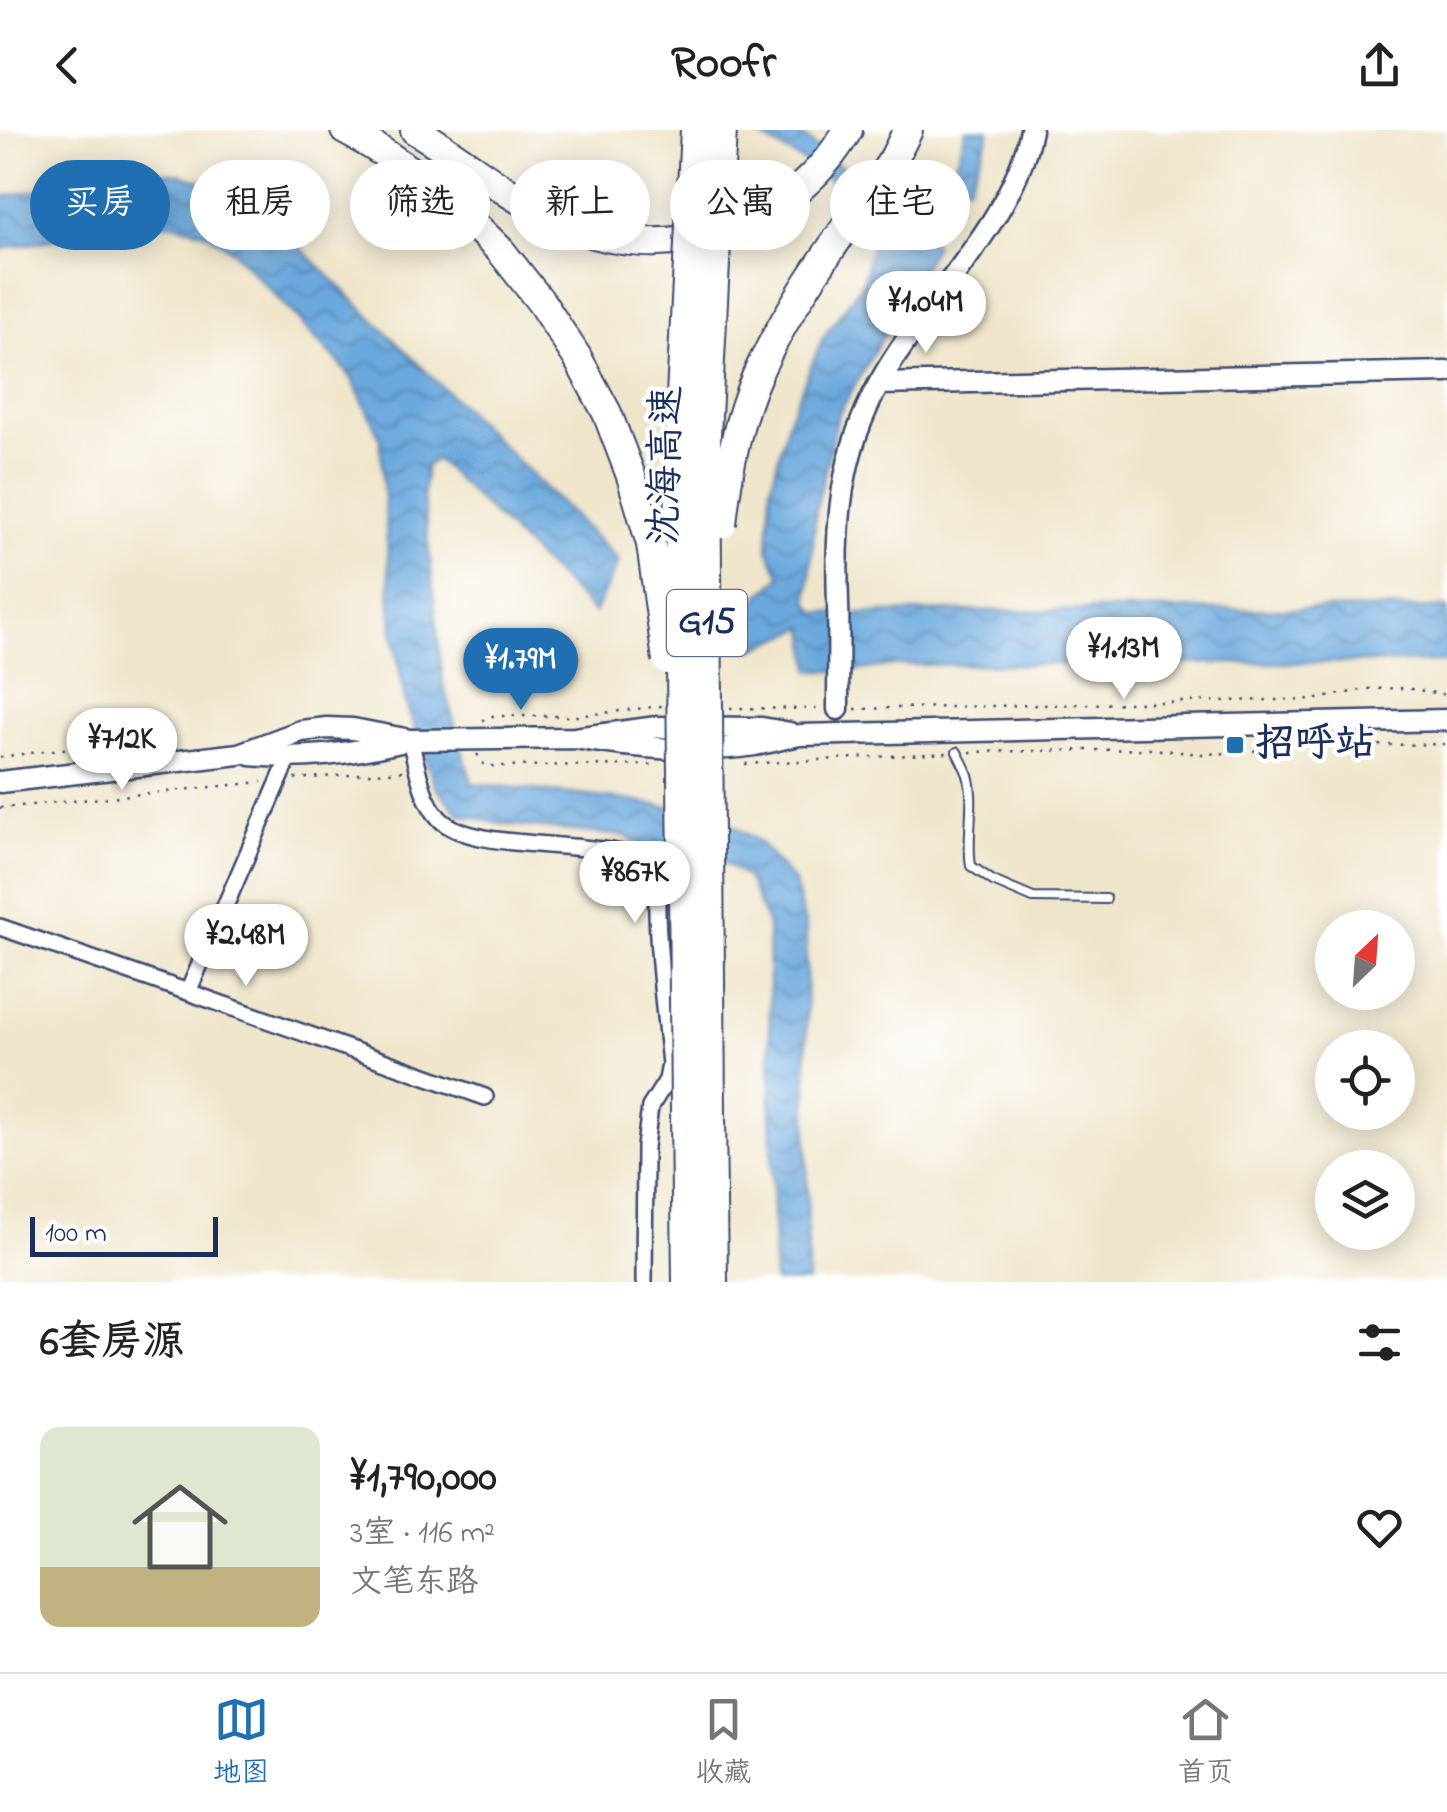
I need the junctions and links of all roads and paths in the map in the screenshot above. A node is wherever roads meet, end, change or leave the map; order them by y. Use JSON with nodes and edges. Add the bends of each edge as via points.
{"nodes":[{"id":1,"x":345,"y":130,"type":"edge"},
{"id":2,"x":415,"y":130,"type":"edge"},
{"id":3,"x":695,"y":130,"type":"edge"},
{"id":4,"x":722,"y":130,"type":"edge"},
{"id":5,"x":848,"y":130,"type":"edge"},
{"id":6,"x":908,"y":130,"type":"edge"},
{"id":7,"x":1031,"y":130,"type":"edge"},
{"id":8,"x":1447,"y":372,"type":"edge"},
{"id":9,"x":879,"y":384,"type":"junction"},
{"id":10,"x":1447,"y":694,"type":"edge"},
{"id":11,"x":674,"y":706,"type":"dead end"},
{"id":12,"x":730,"y":708,"type":"dead end"},
{"id":13,"x":838,"y":709,"type":"junction"},
{"id":14,"x":1447,"y":720,"type":"edge"},
{"id":15,"x":466,"y":739,"type":"junction"},
{"id":16,"x":410,"y":740,"type":"junction"},
{"id":17,"x":958,"y":752,"type":"dead end"},
{"id":18,"x":239,"y":754,"type":"junction"},
{"id":19,"x":0,"y":756,"type":"edge"},
{"id":20,"x":289,"y":758,"type":"junction"},
{"id":21,"x":708,"y":765,"type":"junction"},
{"id":22,"x":140,"y":766,"type":"junction"},
{"id":23,"x":418,"y":769,"type":"junction"},
{"id":24,"x":280,"y":780,"type":"junction"},
{"id":25,"x":682,"y":781,"type":"junction"},
{"id":26,"x":0,"y":782,"type":"edge"},
{"id":27,"x":0,"y":808,"type":"edge"},
{"id":28,"x":1106,"y":899,"type":"dead end"},
{"id":29,"x":0,"y":927,"type":"edge"},
{"id":30,"x":188,"y":992,"type":"junction"},
{"id":31,"x":485,"y":1097,"type":"dead end"},
{"id":32,"x":698,"y":1113,"type":"junction"},
{"id":33,"x":644,"y":1282,"type":"edge"},
{"id":34,"x":687,"y":1282,"type":"edge"},
{"id":35,"x":713,"y":1282,"type":"edge"}],
"edges":[{"from":1,"to":25,"type":"highway","bridge":true,"via":[[420,177],[501,251],[577,357],[606,413],[651,544]]},
{"from":2,"to":5,"type":"highway","via":[[561,223],[610,239],[662,244],[764,216],[805,184]]},
{"from":3,"to":25,"type":"highway","name":"沈海高速","number":"G15","bridge":true,"via":[[680,434]]},
{"from":4,"to":21,"type":"highway","name":"沈海高速","number":"G15","bridge":true,"via":[[706,435]]},
{"from":6,"to":21,"type":"highway","bridge":true,"via":[[782,326],[742,420],[727,477],[715,584]]},
{"from":7,"to":9,"type":"main road","via":[[1001,207]]},
{"from":8,"to":9,"type":"main road"},
{"from":9,"to":13,"type":"main road","via":[[842,485]]},
{"from":10,"to":13,"type":"path","via":[[1365,688],[1318,699]]},
{"from":11,"to":15,"type":"path","via":[[488,716]]},
{"from":12,"to":13,"type":"path"},
{"from":14,"to":15,"type":"main road","via":[[800,735],[754,745],[657,748],[575,738]]},
{"from":15,"to":16,"type":"main road"},
{"from":16,"to":18,"type":"main road","via":[[327,728]]},
{"from":16,"to":20,"type":"main road"},
{"from":16,"to":23,"type":"street"},
{"from":17,"to":28,"type":"lane","via":[[968,777],[971,866],[1034,898]]},
{"from":18,"to":20,"type":"main road"},
{"from":18,"to":22,"type":"main road"},
{"from":19,"to":22,"type":"path","via":[[124,741]]},
{"from":20,"to":24,"type":"street"},
{"from":21,"to":32,"type":"highway","name":"沈海高速","number":"G15","bridge":true},
{"from":22,"to":26,"type":"main road"},
{"from":23,"to":24,"type":"path"},
{"from":23,"to":33,"type":"street","via":[[442,823],[500,841],[619,852],[652,865],[659,876],[670,1064],[650,1107],[644,1148]]},
{"from":24,"to":27,"type":"path"},
{"from":24,"to":30,"type":"street"},
{"from":25,"to":32,"type":"highway","name":"沈海高速","number":"G15","bridge":true},
{"from":29,"to":30,"type":"street"},
{"from":30,"to":31,"type":"street"},
{"from":32,"to":34,"type":"highway","name":"沈海高速","number":"G15"},
{"from":32,"to":35,"type":"highway","name":"沈海高速","number":"G15"}]}
